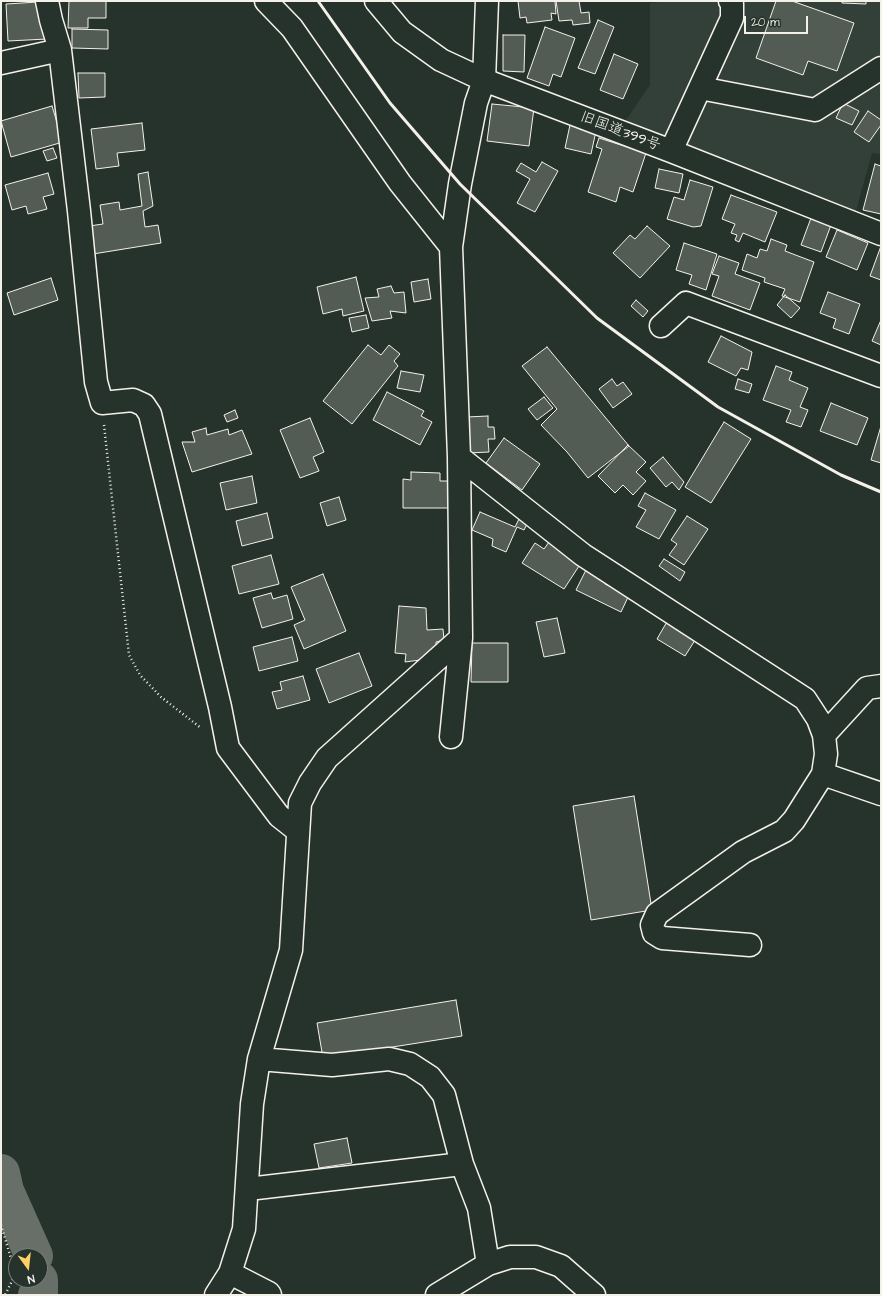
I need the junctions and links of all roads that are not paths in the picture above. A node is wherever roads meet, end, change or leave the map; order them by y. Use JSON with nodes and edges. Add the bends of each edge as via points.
{"nodes":[{"id":1,"x":47,"y":1,"type":"edge"},
{"id":2,"x":266,"y":1,"type":"edge"},
{"id":3,"x":376,"y":1,"type":"edge"},
{"id":4,"x":487,"y":1,"type":"edge"},
{"id":5,"x":731,"y":10,"type":"edge"},
{"id":6,"x":60,"y":50,"type":"junction"},
{"id":7,"x":1,"y":63,"type":"edge"},
{"id":8,"x":881,"y":68,"type":"edge"},
{"id":9,"x":484,"y":80,"type":"junction"},
{"id":10,"x":700,"y":88,"type":"junction"},
{"id":11,"x":670,"y":151,"type":"junction"},
{"id":12,"x":881,"y":234,"type":"edge"},
{"id":13,"x":451,"y":247,"type":"junction"},
{"id":14,"x":662,"y":326,"type":"dead end"},
{"id":15,"x":881,"y":376,"type":"edge"},
{"id":16,"x":459,"y":457,"type":"junction"},
{"id":17,"x":461,"y":638,"type":"junction"},
{"id":18,"x":881,"y":686,"type":"edge"},
{"id":19,"x":824,"y":735,"type":"junction"},
{"id":20,"x":451,"y":737,"type":"dead end"},
{"id":21,"x":823,"y":774,"type":"junction"},
{"id":22,"x":881,"y":794,"type":"edge"},
{"id":23,"x":298,"y":831,"type":"junction"},
{"id":24,"x":750,"y":946,"type":"dead end"},
{"id":25,"x":260,"y":1059,"type":"junction"},
{"id":26,"x":462,"y":1164,"type":"junction"},
{"id":27,"x":248,"y":1189,"type":"junction"},
{"id":28,"x":488,"y":1264,"type":"junction"},
{"id":29,"x":230,"y":1273,"type":"junction"},
{"id":30,"x":216,"y":1295,"type":"edge"},
{"id":31,"x":270,"y":1295,"type":"edge"},
{"id":32,"x":437,"y":1295,"type":"edge"},
{"id":33,"x":594,"y":1295,"type":"edge"}],
"edges":[{"from":1,"to":6,"type":"street"},
{"from":2,"to":13,"type":"street","via":[[292,28],[400,183]]},
{"from":3,"to":9,"type":"street","name":"旧国道399号","via":[[402,32],[441,60]]},
{"from":4,"to":9,"type":"street"},
{"from":5,"to":10,"type":"street"},
{"from":6,"to":7,"type":"street"},
{"from":6,"to":23,"type":"street","via":[[96,382],[102,403],[133,400],[144,405],[150,414],[228,748],[279,816]]},
{"from":8,"to":10,"type":"street","via":[[815,110]]},
{"from":9,"to":11,"type":"street","name":"旧国道399号"},
{"from":9,"to":13,"type":"street","via":[[470,133]]},
{"from":10,"to":11,"type":"street"},
{"from":11,"to":12,"type":"street","name":"旧国道399号"},
{"from":13,"to":16,"type":"street"},
{"from":14,"to":15,"type":"street","via":[[686,303]]},
{"from":16,"to":17,"type":"street"},
{"from":16,"to":19,"type":"street","via":[[582,555],[805,699],[818,719]]},
{"from":17,"to":20,"type":"street"},
{"from":17,"to":23,"type":"street","via":[[327,758],[300,803]]},
{"from":18,"to":19,"type":"street","via":[[867,688]]},
{"from":19,"to":21,"type":"street","via":[[826,754]]},
{"from":21,"to":22,"type":"street"},
{"from":21,"to":24,"type":"street","via":[[794,820],[784,831],[743,852],[657,914],[652,925],[654,934],[662,938]]},
{"from":23,"to":25,"type":"street","via":[[291,950]]},
{"from":25,"to":26,"type":"street","via":[[332,1064],[389,1059],[410,1064],[430,1077],[444,1095]]},
{"from":25,"to":27,"type":"street","via":[[252,1104]]},
{"from":26,"to":27,"type":"street"},
{"from":26,"to":28,"type":"street","via":[[479,1208]]},
{"from":27,"to":29,"type":"street","via":[[244,1229]]},
{"from":28,"to":32,"type":"street"},
{"from":28,"to":33,"type":"street","via":[[510,1256],[536,1257],[561,1266]]},
{"from":29,"to":30,"type":"street"},
{"from":29,"to":31,"type":"street","via":[[269,1292]]}]}
